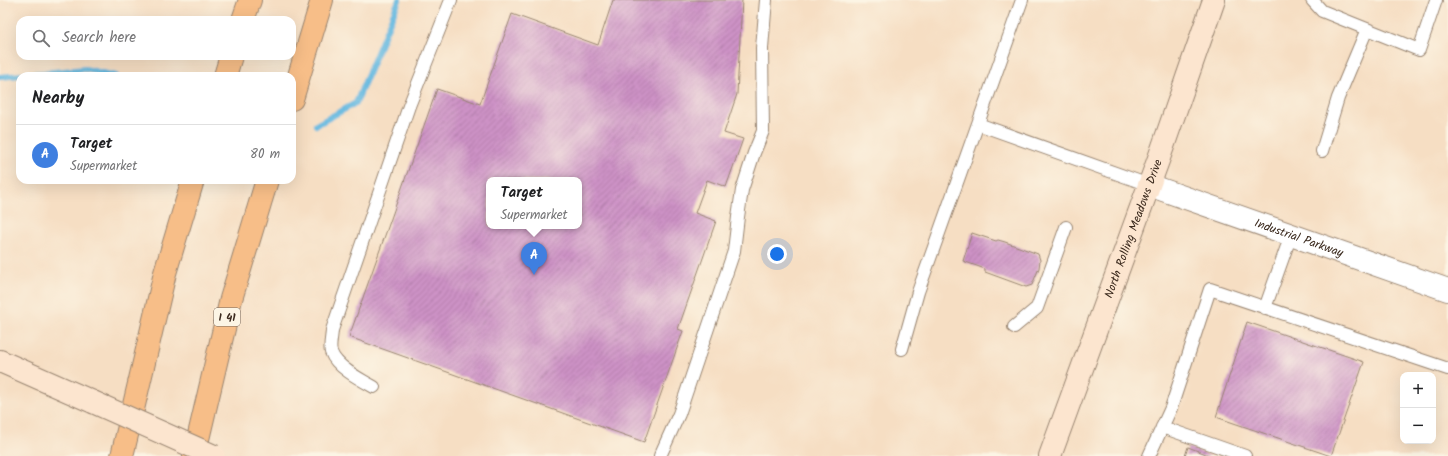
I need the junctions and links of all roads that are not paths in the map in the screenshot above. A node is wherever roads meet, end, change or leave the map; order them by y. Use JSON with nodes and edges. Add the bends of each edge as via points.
{"nodes":[{"id":1,"x":250,"y":0,"type":"edge"},
{"id":2,"x":322,"y":0,"type":"edge"},
{"id":3,"x":451,"y":0,"type":"edge"},
{"id":4,"x":766,"y":0,"type":"edge"},
{"id":5,"x":1022,"y":0,"type":"edge"},
{"id":6,"x":1214,"y":0,"type":"edge"},
{"id":7,"x":1312,"y":0,"type":"edge"},
{"id":8,"x":1436,"y":0,"type":"edge"},
{"id":9,"x":244,"y":16,"type":"edge"},
{"id":10,"x":1368,"y":29,"type":"junction"},
{"id":11,"x":230,"y":60,"type":"edge"},
{"id":12,"x":226,"y":72,"type":"edge"},
{"id":13,"x":296,"y":86,"type":"edge"},
{"id":14,"x":978,"y":124,"type":"junction"},
{"id":15,"x":1322,"y":152,"type":"dead end"},
{"id":16,"x":192,"y":184,"type":"edge"},
{"id":17,"x":266,"y":184,"type":"edge"},
{"id":18,"x":1149,"y":185,"type":"junction"},
{"id":19,"x":1066,"y":227,"type":"dead end"},
{"id":20,"x":1291,"y":235,"type":"junction"},
{"id":21,"x":1448,"y":290,"type":"edge"},
{"id":22,"x":1266,"y":308,"type":"junction"},
{"id":23,"x":1014,"y":327,"type":"dead end"},
{"id":24,"x":902,"y":349,"type":"dead end"},
{"id":25,"x":0,"y":361,"type":"edge"},
{"id":26,"x":1448,"y":369,"type":"edge"},
{"id":27,"x":374,"y":387,"type":"dead end"},
{"id":28,"x":1162,"y":427,"type":"junction"},
{"id":29,"x":122,"y":456,"type":"edge"},
{"id":30,"x":194,"y":456,"type":"edge"},
{"id":31,"x":214,"y":456,"type":"edge"},
{"id":32,"x":660,"y":456,"type":"edge"},
{"id":33,"x":1050,"y":456,"type":"edge"},
{"id":34,"x":1148,"y":456,"type":"edge"},
{"id":35,"x":1245,"y":456,"type":"edge"}],
"edges":[{"from":1,"to":9,"type":"highway"},
{"from":2,"to":13,"type":"highway"},
{"from":3,"to":27,"type":"lane","via":[[408,106],[332,330],[331,352],[340,365]]},
{"from":4,"to":32,"type":"lane","via":[[762,48],[763,131],[742,190],[734,251],[679,414]]},
{"from":5,"to":14,"type":"lane"},
{"from":6,"to":18,"type":"main road","name":"North Rolling Meadows Drive"},
{"from":7,"to":10,"type":"lane","via":[[1322,11]]},
{"from":8,"to":10,"type":"lane","via":[[1419,50]]},
{"from":10,"to":15,"type":"lane","via":[[1338,98]]},
{"from":11,"to":12,"type":"highway"},
{"from":14,"to":18,"type":"lane"},
{"from":14,"to":24,"type":"lane","via":[[918,292]]},
{"from":16,"to":29,"type":"highway","via":[[165,273]]},
{"from":17,"to":30,"type":"highway","number":"I 41","via":[[231,298]]},
{"from":18,"to":20,"type":"street","name":"Industrial Parkway"},
{"from":18,"to":33,"type":"main road","name":"North Rolling Meadows Drive"},
{"from":19,"to":23,"type":"lane","via":[[1037,308]]},
{"from":20,"to":21,"type":"street","name":"Industrial Parkway"},
{"from":20,"to":22,"type":"lane"},
{"from":22,"to":26,"type":"lane"},
{"from":22,"to":28,"type":"lane","via":[[1210,290],[1171,408]]},
{"from":25,"to":31,"type":"main road","bridge":true},
{"from":28,"to":34,"type":"lane"},
{"from":28,"to":35,"type":"lane"}]}
